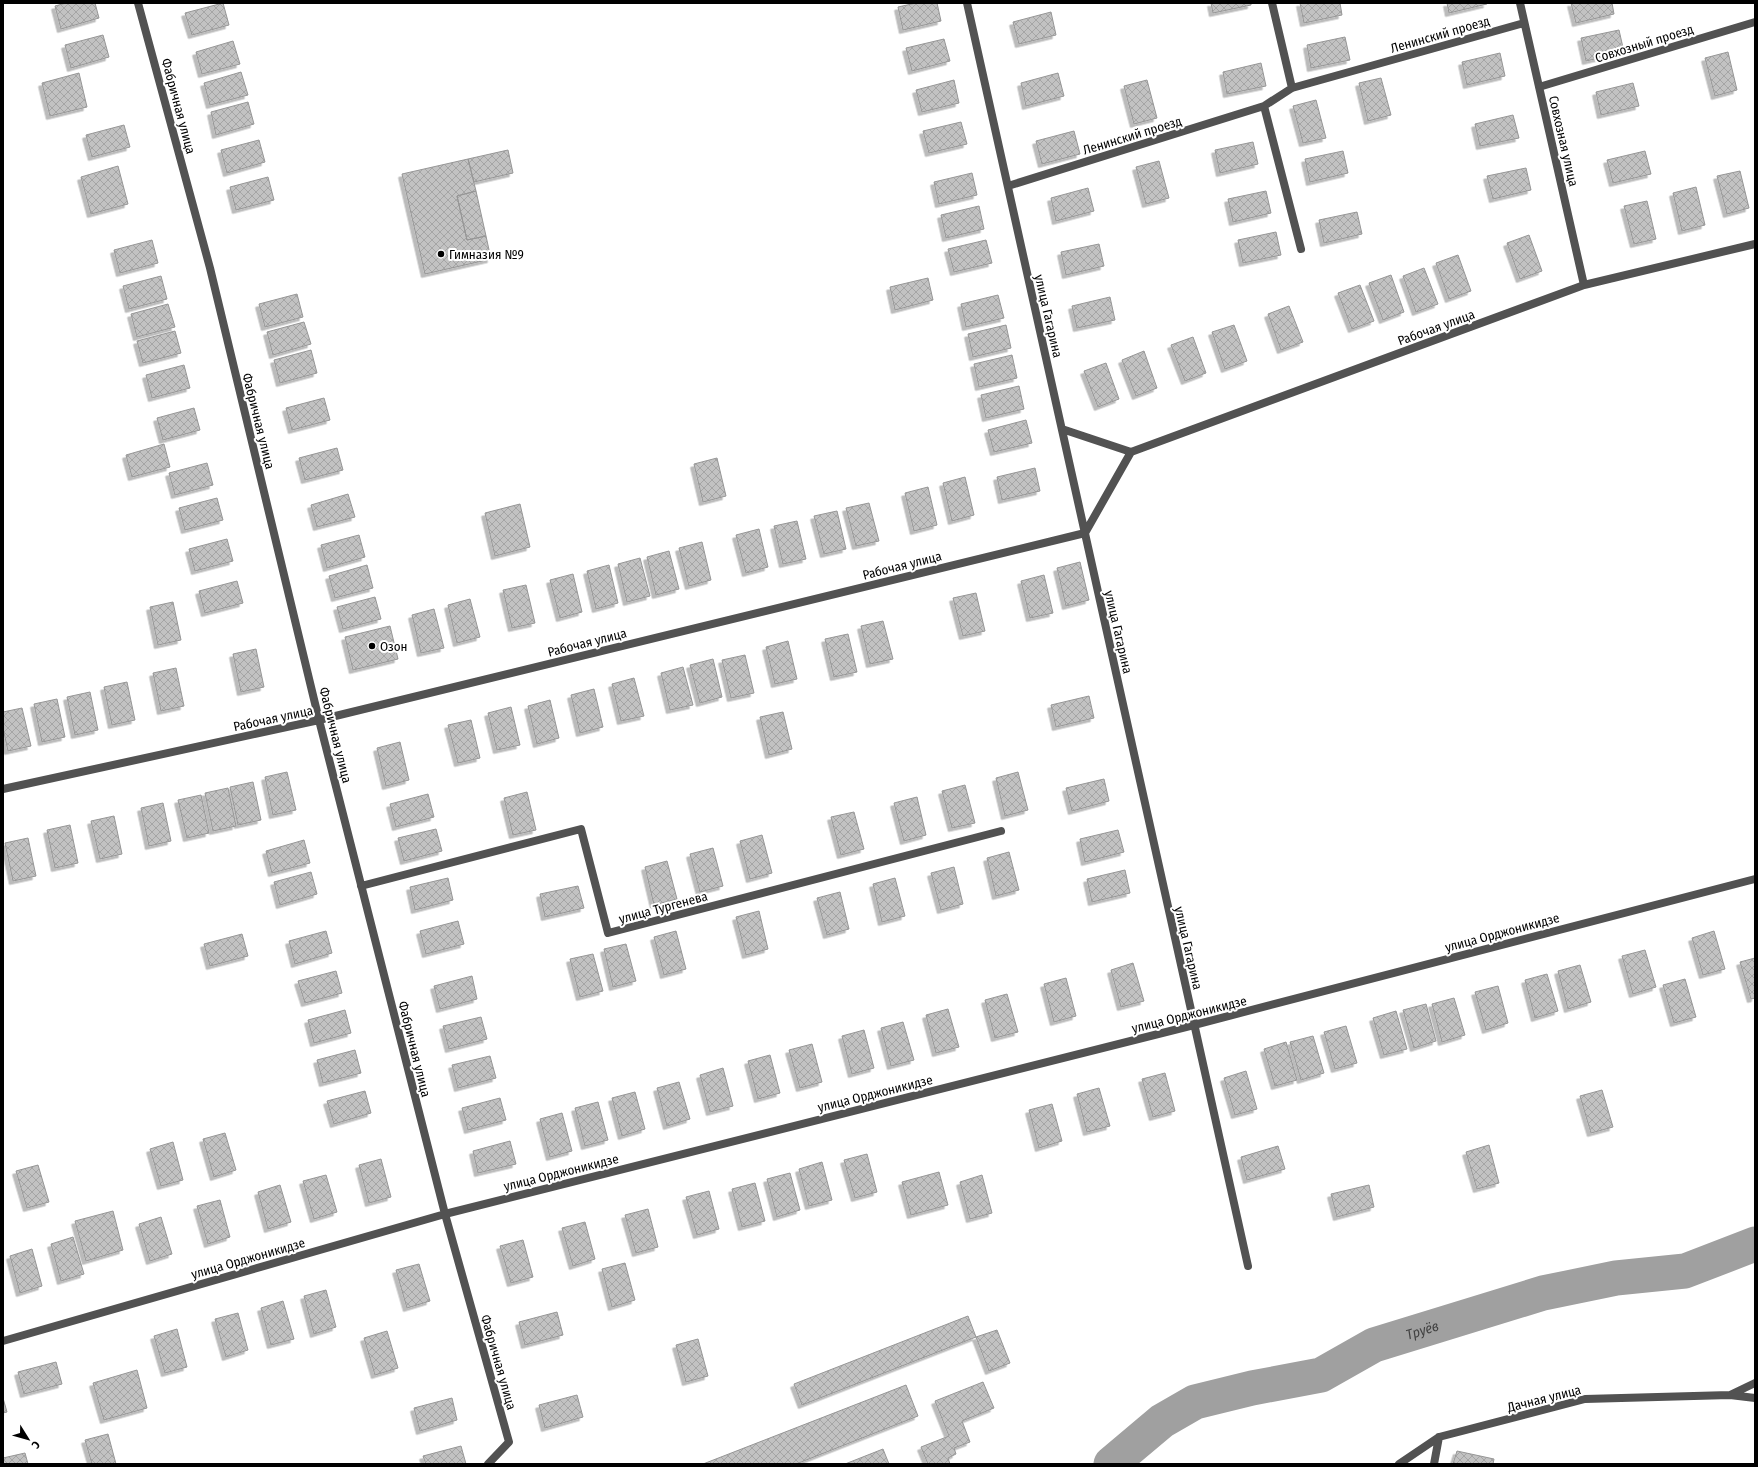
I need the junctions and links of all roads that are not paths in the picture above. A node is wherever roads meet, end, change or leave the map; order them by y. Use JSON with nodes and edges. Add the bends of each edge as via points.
{"nodes":[{"id":1,"x":138,"y":3,"type":"edge"},
{"id":2,"x":967,"y":3,"type":"edge"},
{"id":3,"x":1272,"y":3,"type":"edge"},
{"id":4,"x":1520,"y":3,"type":"edge"},
{"id":5,"x":1755,"y":22,"type":"edge"},
{"id":6,"x":1524,"y":23,"type":"junction"},
{"id":7,"x":1539,"y":87,"type":"junction"},
{"id":8,"x":1292,"y":88,"type":"junction"},
{"id":9,"x":1264,"y":106,"type":"junction"},
{"id":10,"x":1008,"y":186,"type":"junction"},
{"id":11,"x":1755,"y":244,"type":"edge"},
{"id":12,"x":1301,"y":249,"type":"dead end"},
{"id":13,"x":1584,"y":285,"type":"junction"},
{"id":14,"x":1062,"y":429,"type":"junction"},
{"id":15,"x":1131,"y":452,"type":"junction"},
{"id":16,"x":1085,"y":533,"type":"junction"},
{"id":17,"x":319,"y":720,"type":"junction"},
{"id":18,"x":3,"y":790,"type":"edge"},
{"id":19,"x":1001,"y":831,"type":"dead end"},
{"id":20,"x":1755,"y":879,"type":"edge"},
{"id":21,"x":361,"y":886,"type":"junction"},
{"id":22,"x":1194,"y":1025,"type":"junction"},
{"id":23,"x":445,"y":1214,"type":"junction"},
{"id":24,"x":1248,"y":1266,"type":"dead end"},
{"id":25,"x":3,"y":1341,"type":"edge"},
{"id":26,"x":1755,"y":1383,"type":"edge"},
{"id":27,"x":1730,"y":1395,"type":"junction"},
{"id":28,"x":1755,"y":1398,"type":"edge"},
{"id":29,"x":1439,"y":1437,"type":"junction"},
{"id":30,"x":488,"y":1464,"type":"edge"},
{"id":31,"x":1398,"y":1464,"type":"edge"},
{"id":32,"x":1434,"y":1464,"type":"edge"}],
"edges":[{"from":1,"to":17,"type":"street","name":"Фабричная улица","via":[[210,268]]},
{"from":2,"to":10,"type":"street","name":"улица Гагарина"},
{"from":3,"to":8,"type":"street"},
{"from":4,"to":6,"type":"street","name":"Совхозная улица"},
{"from":5,"to":7,"type":"street","name":"Совхозный проезд"},
{"from":6,"to":7,"type":"street","name":"Совхозная улица"},
{"from":6,"to":8,"type":"street","name":"Ленинский проезд"},
{"from":7,"to":13,"type":"street","name":"Совхозная улица"},
{"from":8,"to":9,"type":"street","name":"Ленинский проезд"},
{"from":9,"to":10,"type":"street","name":"Ленинский проезд"},
{"from":9,"to":12,"type":"street"},
{"from":10,"to":14,"type":"street","name":"улица Гагарина"},
{"from":11,"to":13,"type":"street","name":"Рабочая улица"},
{"from":13,"to":15,"type":"street","name":"Рабочая улица"},
{"from":14,"to":15,"type":"street"},
{"from":14,"to":16,"type":"street","name":"улица Гагарина"},
{"from":15,"to":16,"type":"street"},
{"from":16,"to":17,"type":"street","name":"Рабочая улица"},
{"from":16,"to":22,"type":"street","name":"улица Гагарина"},
{"from":17,"to":18,"type":"street","name":"Рабочая улица"},
{"from":17,"to":21,"type":"street","name":"Фабричная улица"},
{"from":19,"to":21,"type":"street","name":"улица Тургенева","via":[[608,933],[581,829]]},
{"from":20,"to":22,"type":"street","name":"улица Орджоникидзе"},
{"from":21,"to":23,"type":"street","name":"Фабричная улица"},
{"from":22,"to":23,"type":"street","name":"улица Орджоникидзе"},
{"from":22,"to":24,"type":"street","name":"улица Гагарина"},
{"from":23,"to":25,"type":"street","name":"улица Орджоникидзе"},
{"from":23,"to":30,"type":"street","name":"Фабричная улица","via":[[509,1442]]},
{"from":26,"to":27,"type":"street","name":"Дачная улица"},
{"from":27,"to":28,"type":"street","name":"Дачная улица"},
{"from":27,"to":29,"type":"street","name":"Дачная улица","via":[[1585,1399]]},
{"from":29,"to":31,"type":"street","name":"Дачная улица"},
{"from":29,"to":32,"type":"street"}]}
